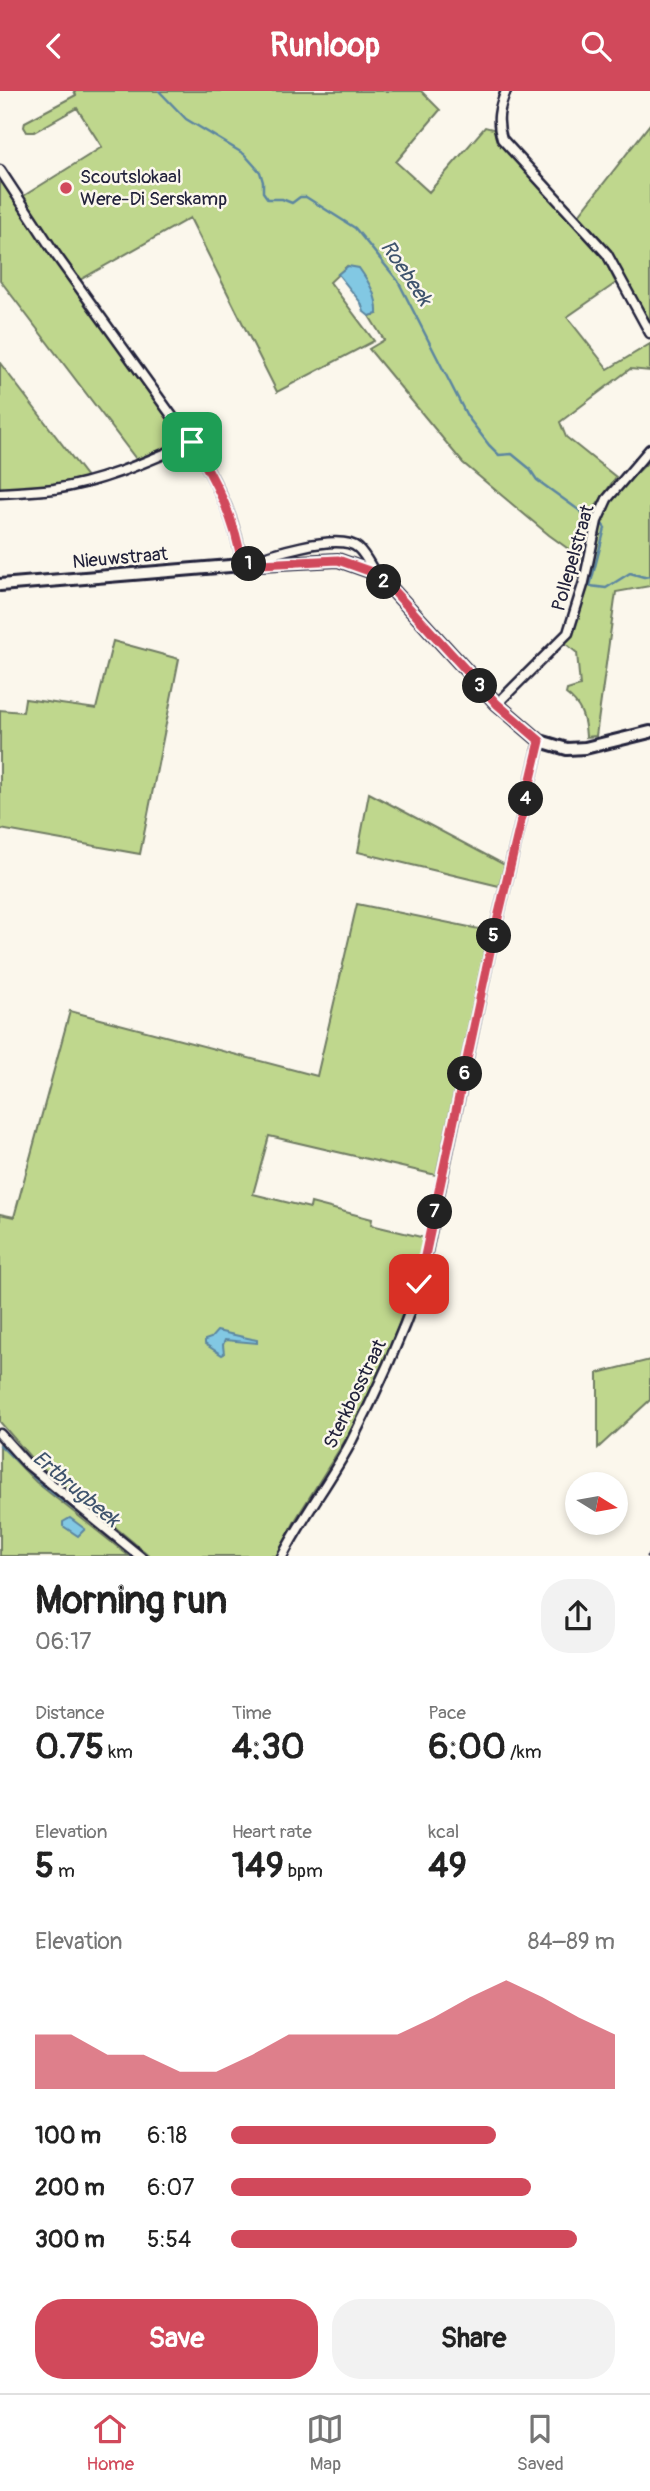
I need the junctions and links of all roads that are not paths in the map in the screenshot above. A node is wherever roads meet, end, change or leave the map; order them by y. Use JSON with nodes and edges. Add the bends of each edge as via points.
{"nodes":[{"id":1,"x":506,"y":91,"type":"edge"},
{"id":2,"x":0,"y":170,"type":"edge"},
{"id":3,"x":650,"y":333,"type":"edge"},
{"id":4,"x":192,"y":442,"type":"junction"},
{"id":5,"x":650,"y":449,"type":"edge"},
{"id":6,"x":0,"y":493,"type":"edge"},
{"id":7,"x":242,"y":565,"type":"junction"},
{"id":8,"x":378,"y":578,"type":"junction"},
{"id":9,"x":0,"y":585,"type":"edge"},
{"id":10,"x":497,"y":704,"type":"junction"},
{"id":11,"x":650,"y":732,"type":"edge"},
{"id":12,"x":540,"y":741,"type":"junction"},
{"id":13,"x":0,"y":1434,"type":"edge"},
{"id":14,"x":141,"y":1556,"type":"edge"},
{"id":15,"x":282,"y":1556,"type":"edge"}],
"edges":[{"from":1,"to":3,"type":"street","via":[[499,107],[502,139],[607,254]]},
{"from":2,"to":4,"type":"street"},
{"from":4,"to":6,"type":"street","via":[[138,466],[56,489]]},
{"from":4,"to":7,"type":"street","via":[[225,504]]},
{"from":5,"to":10,"type":"street","name":"Pollepelstraat","via":[[607,499],[597,521],[568,633]]},
{"from":7,"to":8,"type":"street","name":"Nieuwstraat","via":[[338,560]]},
{"from":7,"to":8,"type":"street","name":"Nieuwstraat","via":[[320,542],[350,544],[358,548]]},
{"from":7,"to":9,"type":"street","name":"Nieuwstraat"},
{"from":8,"to":10,"type":"street","name":"Nieuwstraat"},
{"from":10,"to":12,"type":"street","name":"Nieuwstraat"},
{"from":11,"to":12,"type":"street","via":[[584,748],[567,749]]},
{"from":12,"to":15,"type":"street","name":"Sterkbosstraat","via":[[419,1284],[391,1359],[348,1448]]},
{"from":13,"to":14,"type":"street","via":[[27,1464]]}]}
